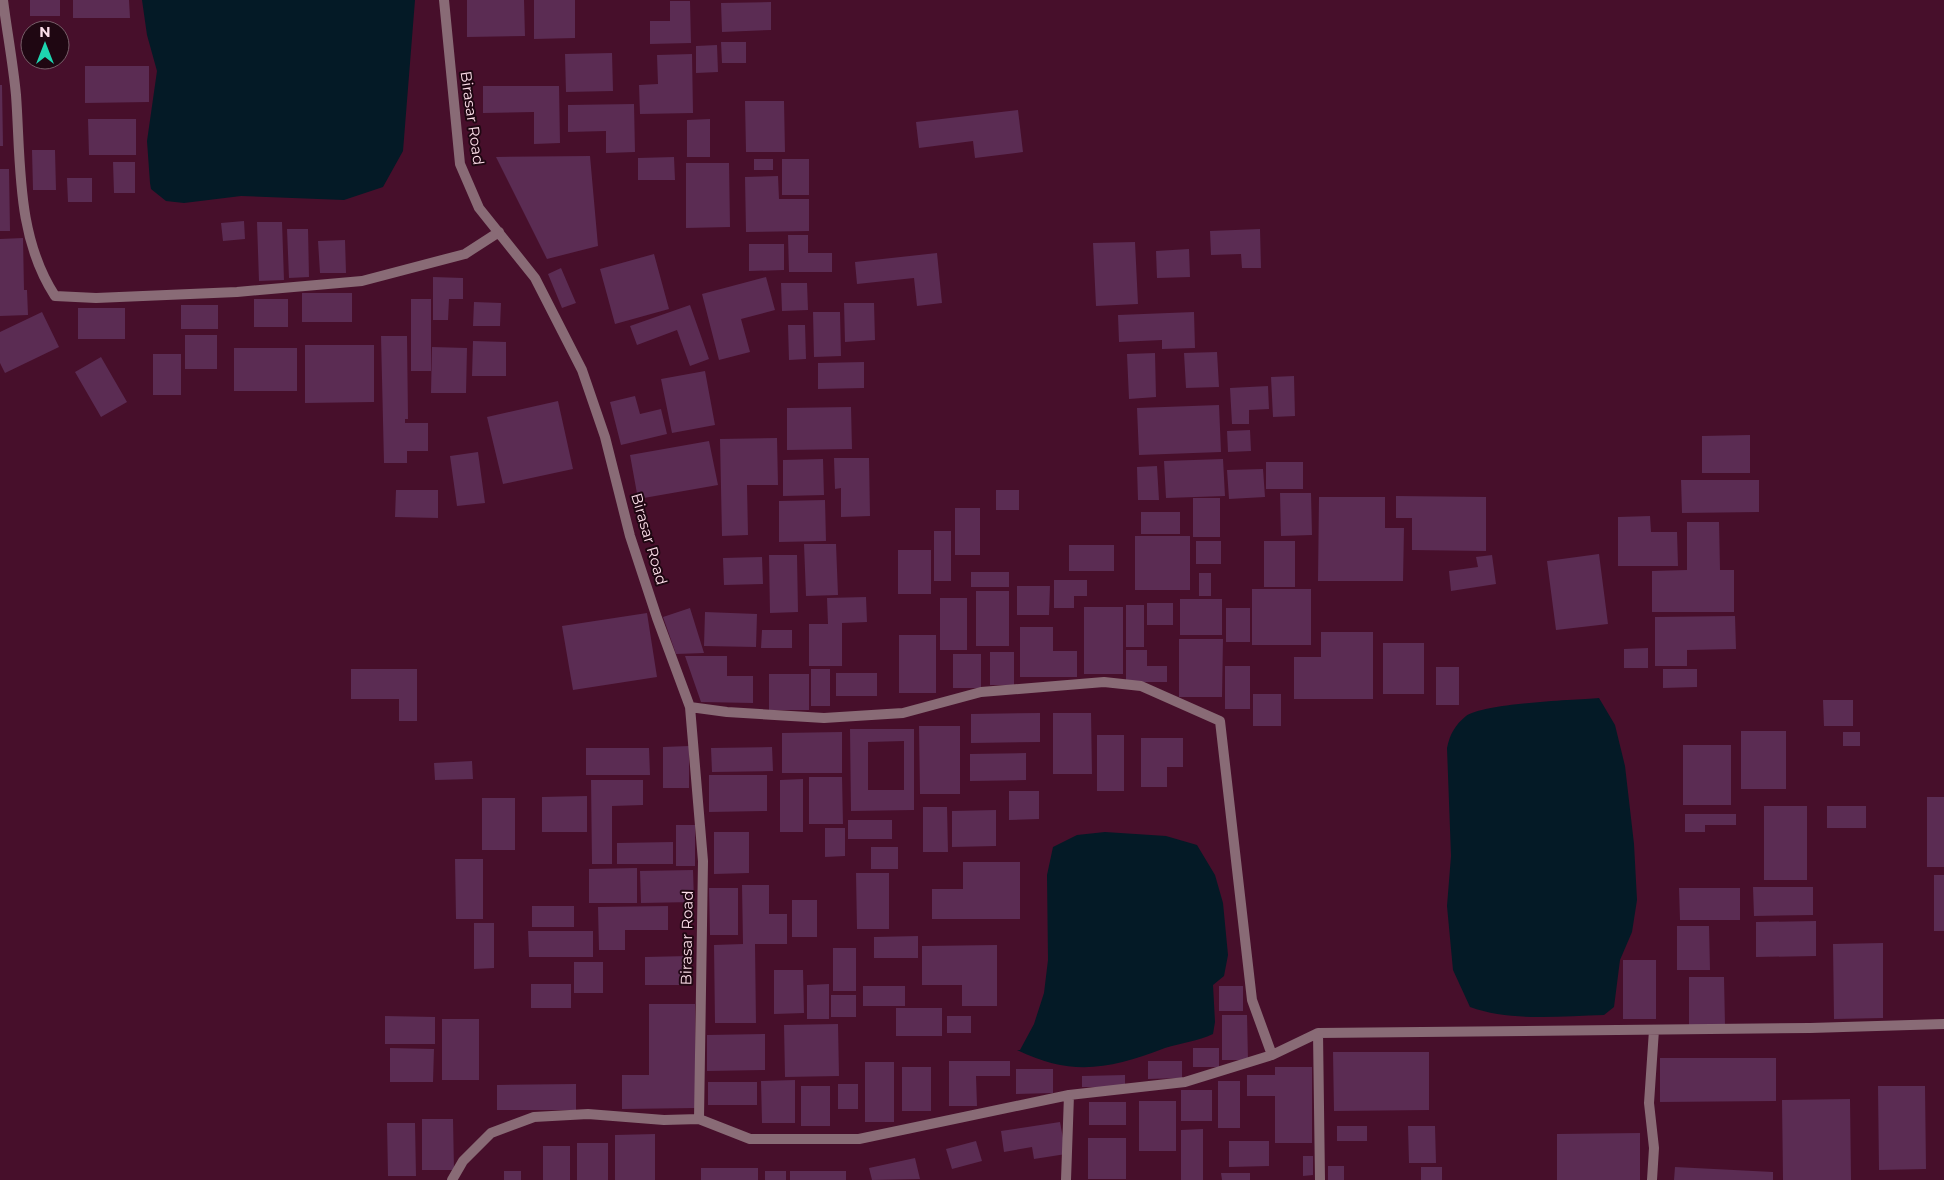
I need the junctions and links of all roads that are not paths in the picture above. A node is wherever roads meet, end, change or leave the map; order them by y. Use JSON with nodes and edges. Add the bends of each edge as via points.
{"nodes":[{"id":1,"x":3,"y":0,"type":"edge"},
{"id":2,"x":444,"y":0,"type":"edge"},
{"id":3,"x":499,"y":232,"type":"junction"},
{"id":4,"x":690,"y":708,"type":"junction"},
{"id":5,"x":1944,"y":1024,"type":"edge"},
{"id":6,"x":1654,"y":1030,"type":"junction"},
{"id":7,"x":1318,"y":1033,"type":"junction"},
{"id":8,"x":1272,"y":1055,"type":"junction"},
{"id":9,"x":1068,"y":1095,"type":"junction"},
{"id":10,"x":699,"y":1119,"type":"junction"},
{"id":11,"x":452,"y":1180,"type":"edge"},
{"id":12,"x":1066,"y":1180,"type":"edge"},
{"id":13,"x":1320,"y":1180,"type":"edge"},
{"id":14,"x":1652,"y":1180,"type":"edge"}],
"edges":[{"from":1,"to":3,"type":"street","via":[[16,94],[19,174],[25,216],[34,255],[55,296],[96,298],[237,292],[362,281],[465,254]]},
{"from":2,"to":3,"type":"street","name":"Birasar Road","via":[[460,164],[478,208]]},
{"from":3,"to":4,"type":"street","name":"Birasar Road","via":[[535,278],[582,370],[605,437],[630,536]]},
{"from":4,"to":8,"type":"street","via":[[824,718],[893,714],[981,692],[1104,682],[1141,686],[1220,721],[1252,1000]]},
{"from":4,"to":10,"type":"street","name":"Birasar Road","via":[[703,861]]},
{"from":5,"to":6,"type":"street"},
{"from":6,"to":7,"type":"street"},
{"from":6,"to":14,"type":"street","via":[[1649,1103],[1654,1148]]},
{"from":7,"to":8,"type":"street"},
{"from":7,"to":13,"type":"street"},
{"from":8,"to":9,"type":"street","via":[[1185,1082]]},
{"from":9,"to":10,"type":"street","via":[[859,1140],[750,1140]]},
{"from":9,"to":12,"type":"street"},
{"from":10,"to":11,"type":"street","via":[[664,1120],[588,1114],[534,1117],[491,1133],[464,1161]]}]}
